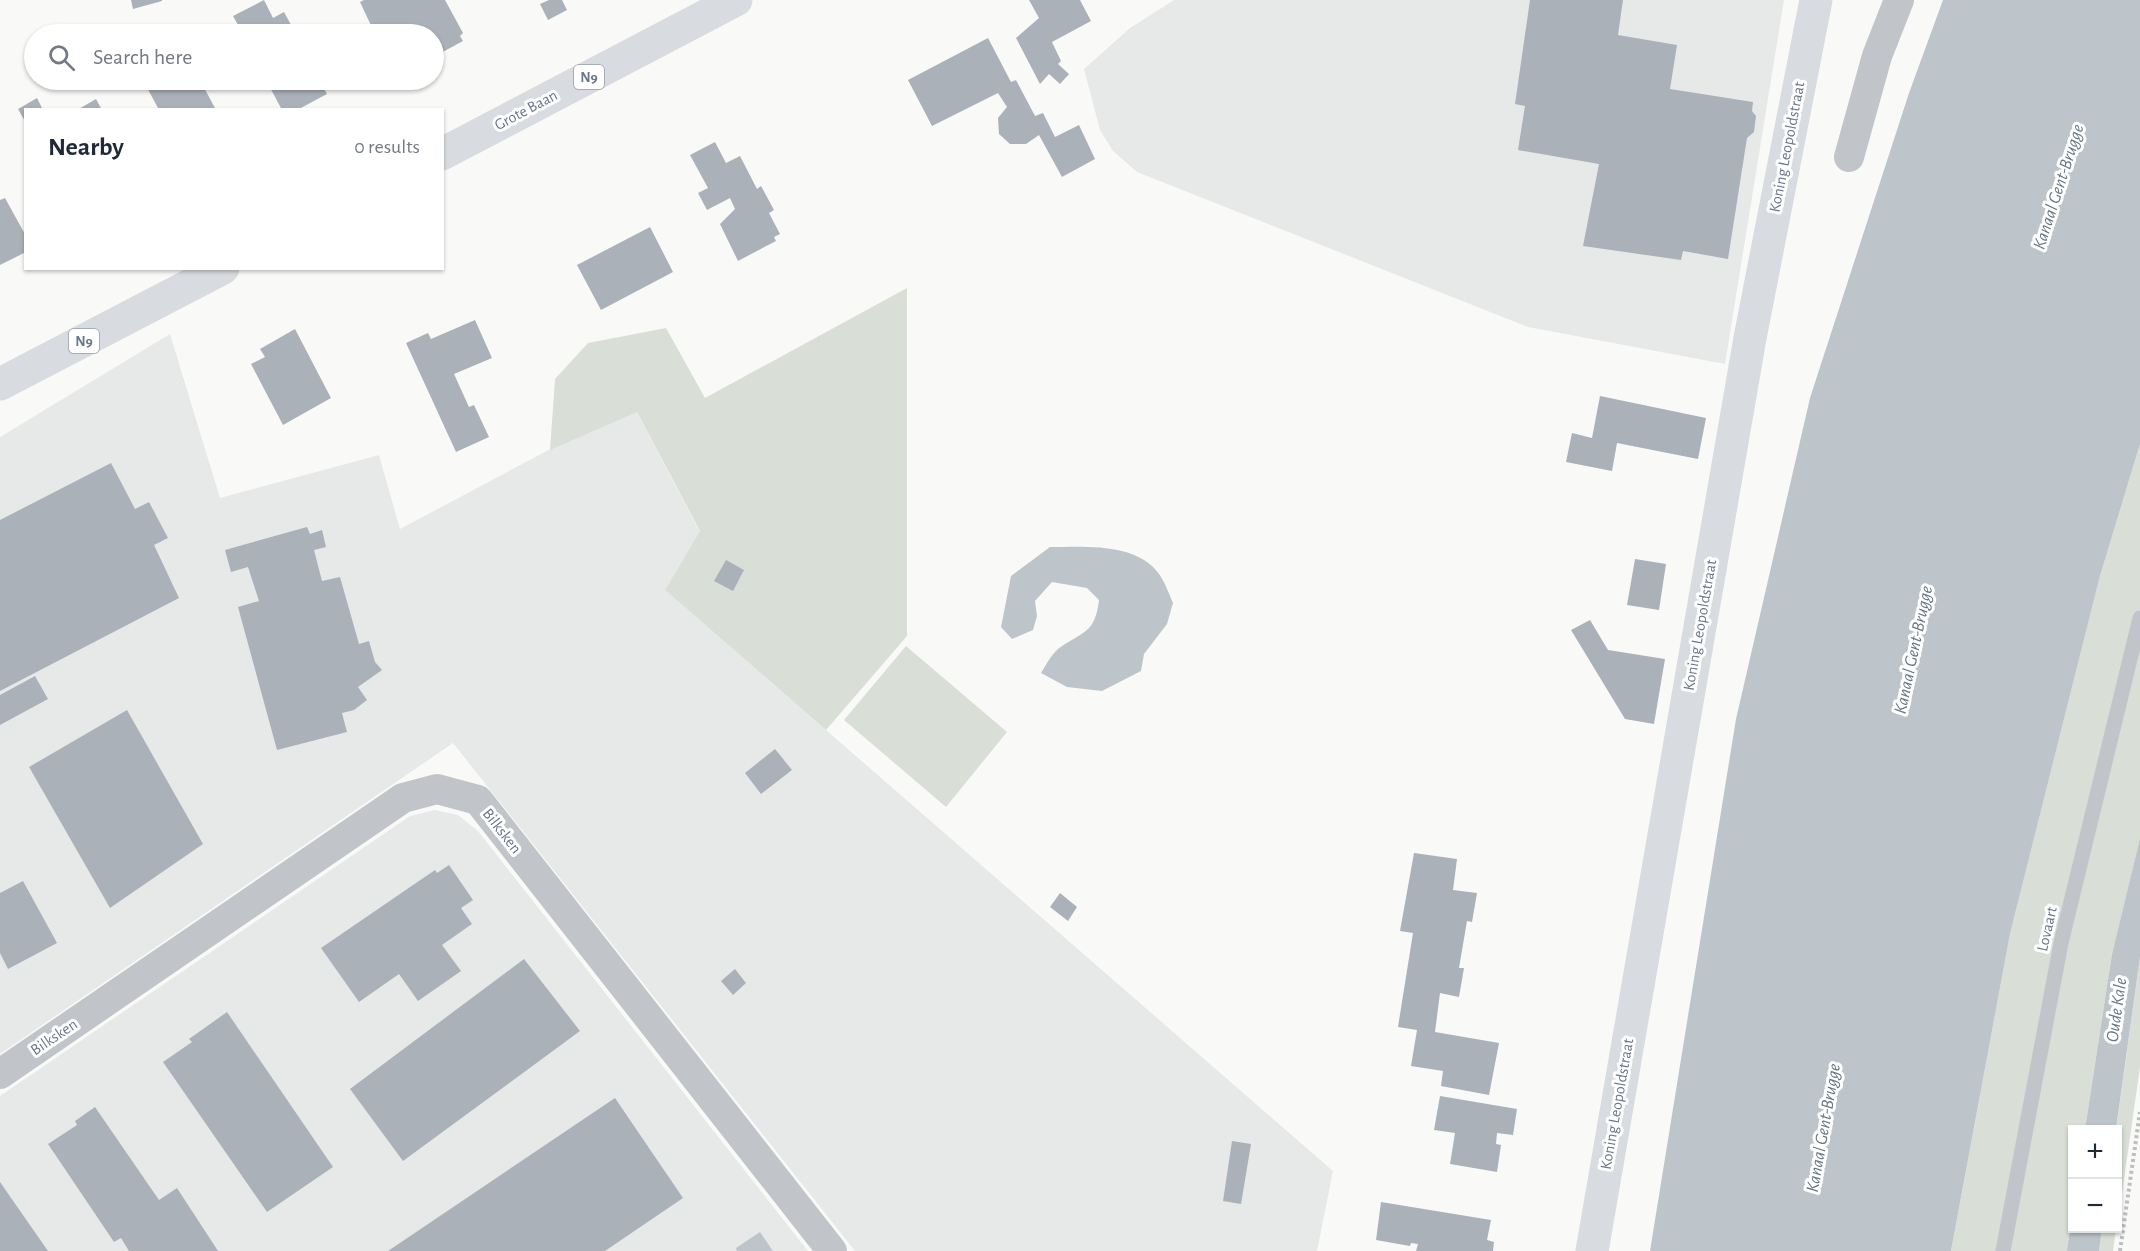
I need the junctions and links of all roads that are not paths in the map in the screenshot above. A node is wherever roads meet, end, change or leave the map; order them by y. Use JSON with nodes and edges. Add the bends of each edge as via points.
{"nodes":[{"id":1,"x":736,"y":0,"type":"edge"},
{"id":2,"x":1816,"y":0,"type":"edge"},
{"id":3,"x":1899,"y":0,"type":"edge"},
{"id":4,"x":444,"y":153,"type":"edge"},
{"id":5,"x":1849,"y":157,"type":"dead end"},
{"id":6,"x":219,"y":270,"type":"edge"},
{"id":7,"x":0,"y":384,"type":"edge"},
{"id":8,"x":2140,"y":618,"type":"edge"},
{"id":9,"x":0,"y":1074,"type":"edge"},
{"id":10,"x":831,"y":1251,"type":"edge"},
{"id":11,"x":1592,"y":1251,"type":"edge"},
{"id":12,"x":2003,"y":1251,"type":"edge"}],
"edges":[{"from":1,"to":4,"type":"street","name":"Grote Baan","number":"N9"},
{"from":2,"to":11,"type":"street","name":"Koning Leopoldstraat","via":[[1750,338]]},
{"from":3,"to":5,"type":"street","via":[[1877,56]]},
{"from":6,"to":7,"type":"street","number":"N9"},
{"from":8,"to":12,"type":"lane","name":"Lovaart","via":[[2061,943]]},
{"from":9,"to":10,"type":"street","name":"Bilksken","via":[[403,798],[437,789],[478,800]]}]}
